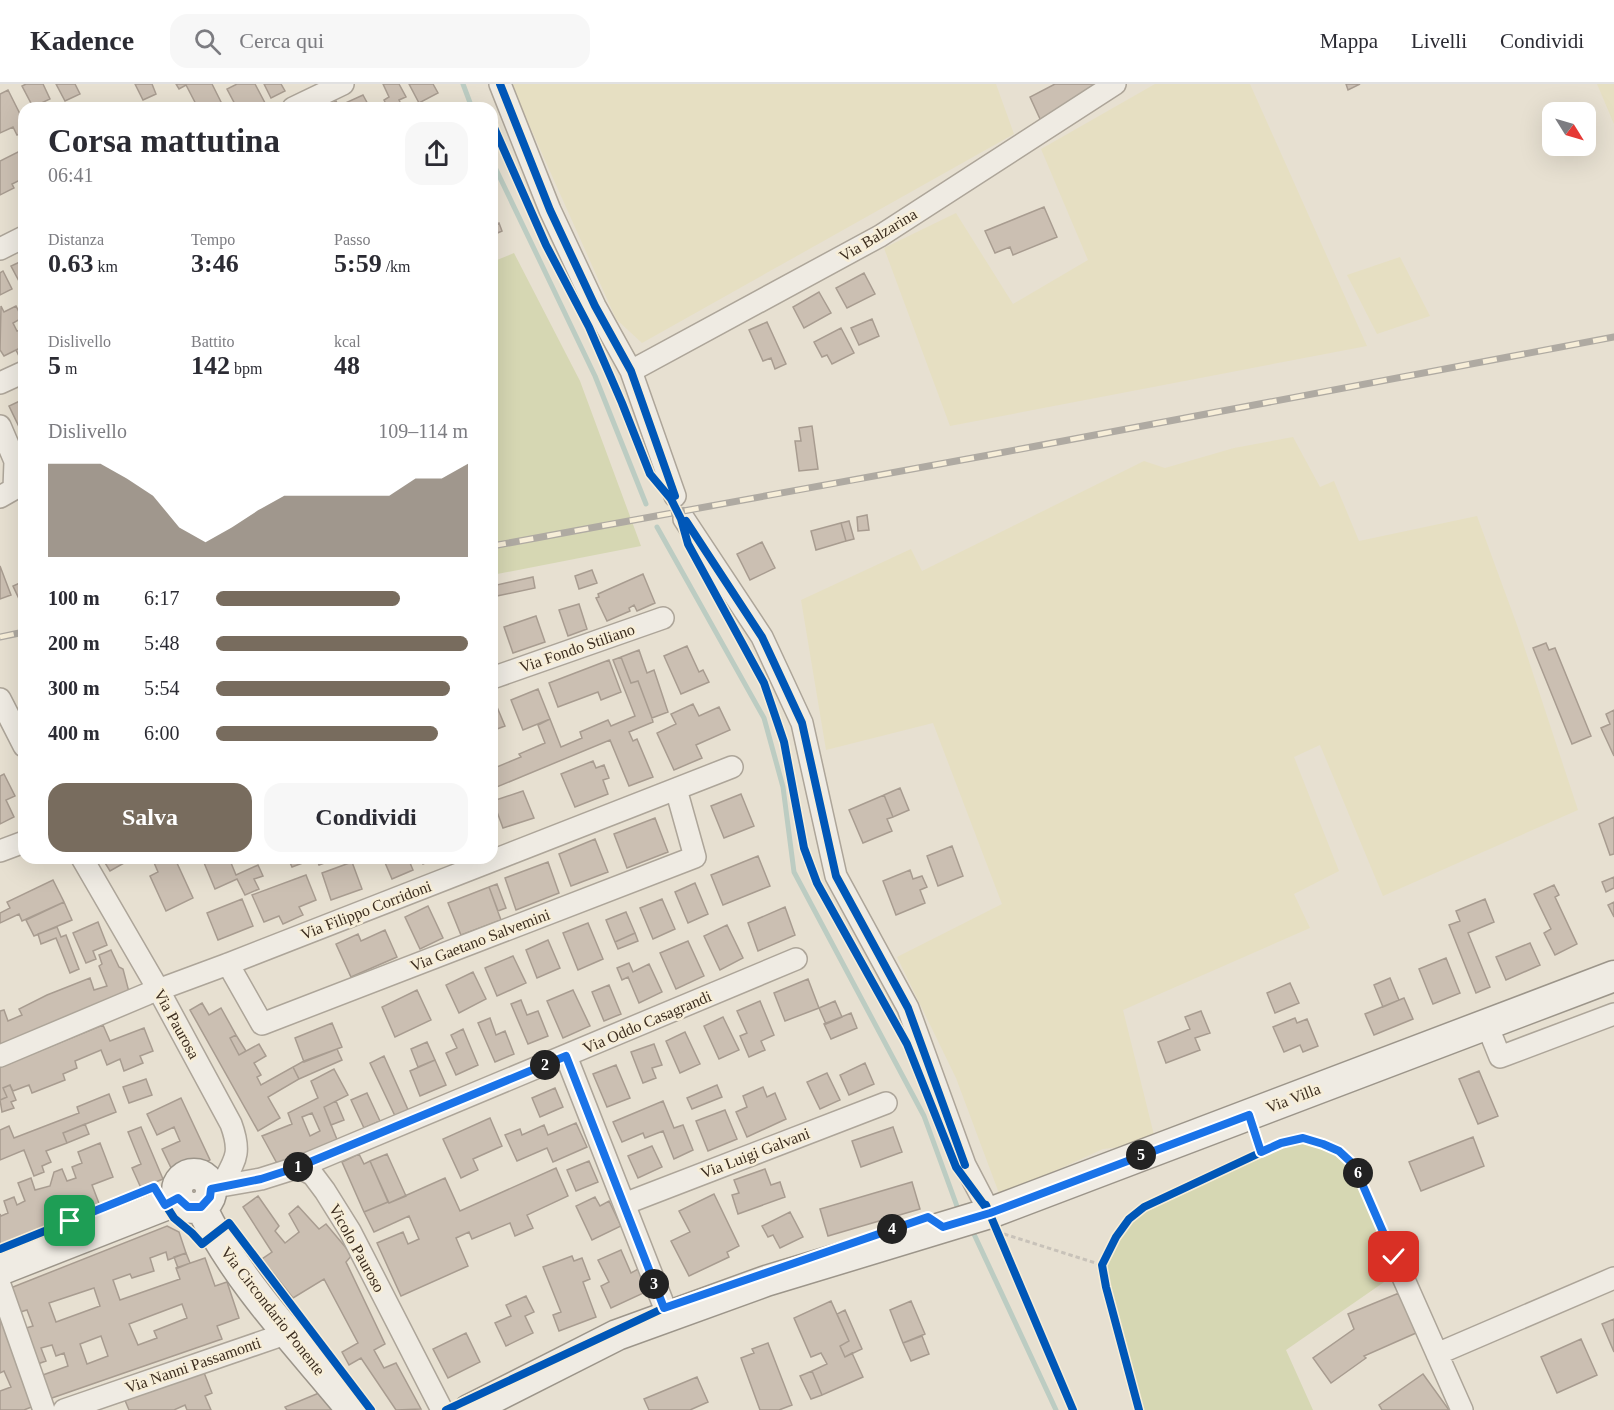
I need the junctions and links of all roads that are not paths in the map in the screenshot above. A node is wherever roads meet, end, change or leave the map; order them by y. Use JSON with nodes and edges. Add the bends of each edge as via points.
{"nodes":[{"id":1,"x":343,"y":84,"type":"edge"},
{"id":2,"x":500,"y":84,"type":"edge"},
{"id":3,"x":1115,"y":84,"type":"edge"},
{"id":4,"x":306,"y":102,"type":"edge"},
{"id":5,"x":18,"y":240,"type":"edge"},
{"id":6,"x":0,"y":249,"type":"edge"},
{"id":7,"x":631,"y":371,"type":"junction"},
{"id":8,"x":18,"y":375,"type":"edge"},
{"id":9,"x":0,"y":383,"type":"edge"},
{"id":10,"x":0,"y":426,"type":"edge"},
{"id":11,"x":675,"y":496,"type":"dead end"},
{"id":12,"x":0,"y":497,"type":"edge"},
{"id":13,"x":684,"y":519,"type":"dead end"},
{"id":14,"x":663,"y":618,"type":"dead end"},
{"id":15,"x":498,"y":676,"type":"edge"},
{"id":16,"x":0,"y":699,"type":"edge"},
{"id":17,"x":18,"y":734,"type":"edge"},
{"id":18,"x":732,"y":767,"type":"dead end"},
{"id":19,"x":676,"y":789,"type":"junction"},
{"id":20,"x":18,"y":844,"type":"edge"},
{"id":21,"x":0,"y":851,"type":"edge"},
{"id":22,"x":498,"y":859,"type":"edge"},
{"id":23,"x":85,"y":864,"type":"edge"},
{"id":24,"x":484,"y":864,"type":"edge"},
{"id":25,"x":796,"y":959,"type":"dead end"},
{"id":26,"x":228,"y":964,"type":"junction"},
{"id":27,"x":1614,"y":976,"type":"edge"},
{"id":28,"x":158,"y":989,"type":"junction"},
{"id":29,"x":1614,"y":1014,"type":"edge"},
{"id":30,"x":1487,"y":1025,"type":"junction"},
{"id":31,"x":0,"y":1056,"type":"edge"},
{"id":32,"x":566,"y":1056,"type":"junction"},
{"id":33,"x":886,"y":1103,"type":"dead end"},
{"id":34,"x":298,"y":1167,"type":"junction"},
{"id":35,"x":196,"y":1197,"type":"junction"},
{"id":36,"x":624,"y":1204,"type":"junction"},
{"id":37,"x":994,"y":1222,"type":"junction"},
{"id":38,"x":1394,"y":1257,"type":"dead end"},
{"id":39,"x":0,"y":1270,"type":"edge"},
{"id":40,"x":1614,"y":1278,"type":"edge"},
{"id":41,"x":0,"y":1285,"type":"edge"},
{"id":42,"x":669,"y":1316,"type":"junction"},
{"id":43,"x":288,"y":1333,"type":"junction"},
{"id":44,"x":1437,"y":1354,"type":"junction"},
{"id":45,"x":45,"y":1410,"type":"edge"},
{"id":46,"x":64,"y":1410,"type":"edge"},
{"id":47,"x":352,"y":1410,"type":"edge"},
{"id":48,"x":442,"y":1410,"type":"edge"},
{"id":49,"x":469,"y":1410,"type":"edge"},
{"id":50,"x":1462,"y":1410,"type":"edge"}],
"edges":[{"from":1,"to":4,"type":"street"},
{"from":2,"to":7,"type":"street","via":[[550,210]]},
{"from":3,"to":7,"type":"street","name":"Via Balzarina","via":[[880,236]]},
{"from":5,"to":6,"type":"street"},
{"from":7,"to":11,"type":"street"},
{"from":8,"to":9,"type":"street"},
{"from":10,"to":12,"type":"street","via":[[15,461],[14,489]]},
{"from":13,"to":37,"type":"street","via":[[762,637],[802,723],[836,876],[908,1008],[965,1165]]},
{"from":14,"to":15,"type":"street","name":"Via Fondo Stiliano"},
{"from":16,"to":17,"type":"street"},
{"from":18,"to":19,"type":"street","name":"Via Filippo Corridoni"},
{"from":19,"to":22,"type":"street","name":"Via Filippo Corridoni"},
{"from":19,"to":26,"type":"street","name":"Via Gaetano Salvemini","via":[[695,857],[262,1024]]},
{"from":20,"to":21,"type":"street"},
{"from":23,"to":28,"type":"street","name":"Via Paurosa"},
{"from":24,"to":26,"type":"street","name":"Via Filippo Corridoni"},
{"from":25,"to":32,"type":"street","name":"Via Oddo Casagrandi"},
{"from":26,"to":28,"type":"street","name":"Via Filippo Corridoni"},
{"from":27,"to":30,"type":"street","name":"Via Villa"},
{"from":28,"to":31,"type":"street","name":"Via Filippo Corridoni"},
{"from":28,"to":35,"type":"street","name":"Via Paurosa","via":[[237,1142],[235,1160]]},
{"from":29,"to":30,"type":"street","via":[[1500,1057]]},
{"from":30,"to":37,"type":"street","name":"Via Villa"},
{"from":32,"to":34,"type":"street","name":"Via Oddo Casagrandi"},
{"from":32,"to":36,"type":"street"},
{"from":33,"to":36,"type":"street","name":"Via Luigi Galvani"},
{"from":34,"to":35,"type":"street"},
{"from":34,"to":48,"type":"street","name":"Vicolo Pauroso","via":[[312,1175],[350,1230]]},
{"from":35,"to":39,"type":"street"},
{"from":35,"to":43,"type":"street","name":"Via Circondario Ponente","via":[[236,1269]]},
{"from":36,"to":42,"type":"street"},
{"from":37,"to":42,"type":"street","name":"Via Villa","via":[[766,1281]]},
{"from":38,"to":44,"type":"street"},
{"from":40,"to":44,"type":"street"},
{"from":41,"to":45,"type":"street"},
{"from":42,"to":49,"type":"street","name":"Via Villa","via":[[617,1335]]},
{"from":43,"to":46,"type":"street","name":"Via Nanni Passamonti"},
{"from":43,"to":47,"type":"street","name":"Via Circondario Ponente"},
{"from":44,"to":50,"type":"street"}]}
